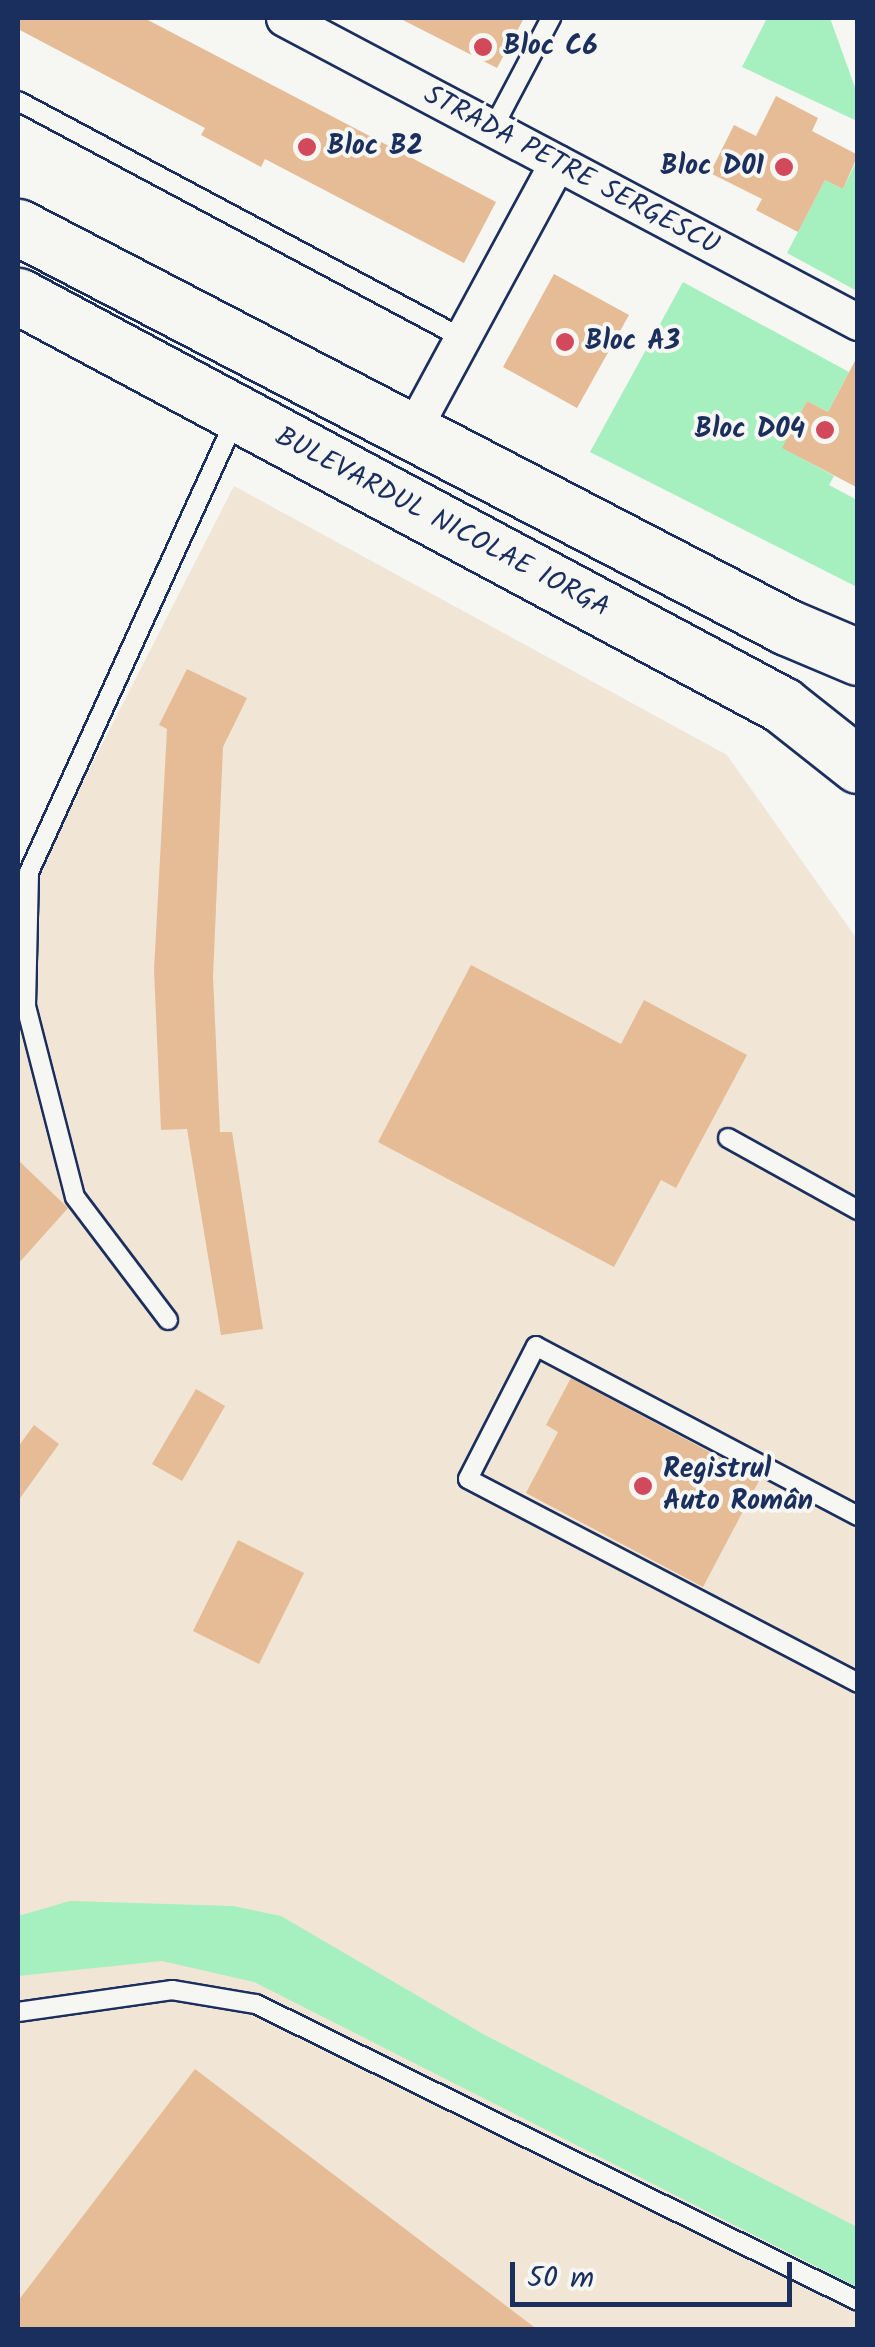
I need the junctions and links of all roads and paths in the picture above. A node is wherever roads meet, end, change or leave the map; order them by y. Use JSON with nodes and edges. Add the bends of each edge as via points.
{"nodes":[{"id":1,"x":284,"y":18,"type":"edge"},
{"id":2,"x":550,"y":18,"type":"edge"},
{"id":3,"x":18,"y":102,"type":"edge"},
{"id":4,"x":492,"y":130,"type":"junction"},
{"id":5,"x":556,"y":163,"type":"junction"},
{"id":6,"x":30,"y":276,"type":"edge"},
{"id":7,"x":858,"y":322,"type":"edge"},
{"id":8,"x":462,"y":338,"type":"junction"},
{"id":9,"x":238,"y":413,"type":"junction"},
{"id":10,"x":412,"y":431,"type":"junction"},
{"id":11,"x":858,"y":656,"type":"edge"},
{"id":12,"x":858,"y":765,"type":"edge"},
{"id":13,"x":728,"y":1138,"type":"dead end"},
{"id":14,"x":858,"y":1210,"type":"edge"},
{"id":15,"x":168,"y":1320,"type":"dead end"},
{"id":16,"x":858,"y":1516,"type":"edge"},
{"id":17,"x":858,"y":1683,"type":"edge"},
{"id":18,"x":18,"y":2012,"type":"edge"},
{"id":19,"x":858,"y":2301,"type":"edge"}],
"edges":[{"from":1,"to":4,"type":"street","name":"STRADA PETRE SERGESCU"},
{"from":2,"to":4,"type":"lane"},
{"from":3,"to":8,"type":"lane"},
{"from":4,"to":5,"type":"street","name":"STRADA PETRE SERGESCU"},
{"from":5,"to":7,"type":"street","name":"STRADA PETRE SERGESCU"},
{"from":5,"to":8,"type":"street"},
{"from":6,"to":9,"type":"main road","name":"BULEVARDUL NICOLAE IORGA"},
{"from":6,"to":10,"type":"main road","name":"BULEVARDUL NICOLAE IORGA"},
{"from":8,"to":10,"type":"street"},
{"from":9,"to":12,"type":"main road","name":"BULEVARDUL NICOLAE IORGA","via":[[782,705]]},
{"from":9,"to":15,"type":"lane","via":[[29,872],[26,1006],[75,1197]]},
{"from":10,"to":11,"type":"main road","name":"BULEVARDUL NICOLAE IORGA","via":[[787,627]]},
{"from":13,"to":14,"type":"lane"},
{"from":16,"to":17,"type":"lane","via":[[536,1346],[468,1479]]},
{"from":18,"to":19,"type":"lane","via":[[172,1990],[256,2004]]}]}
